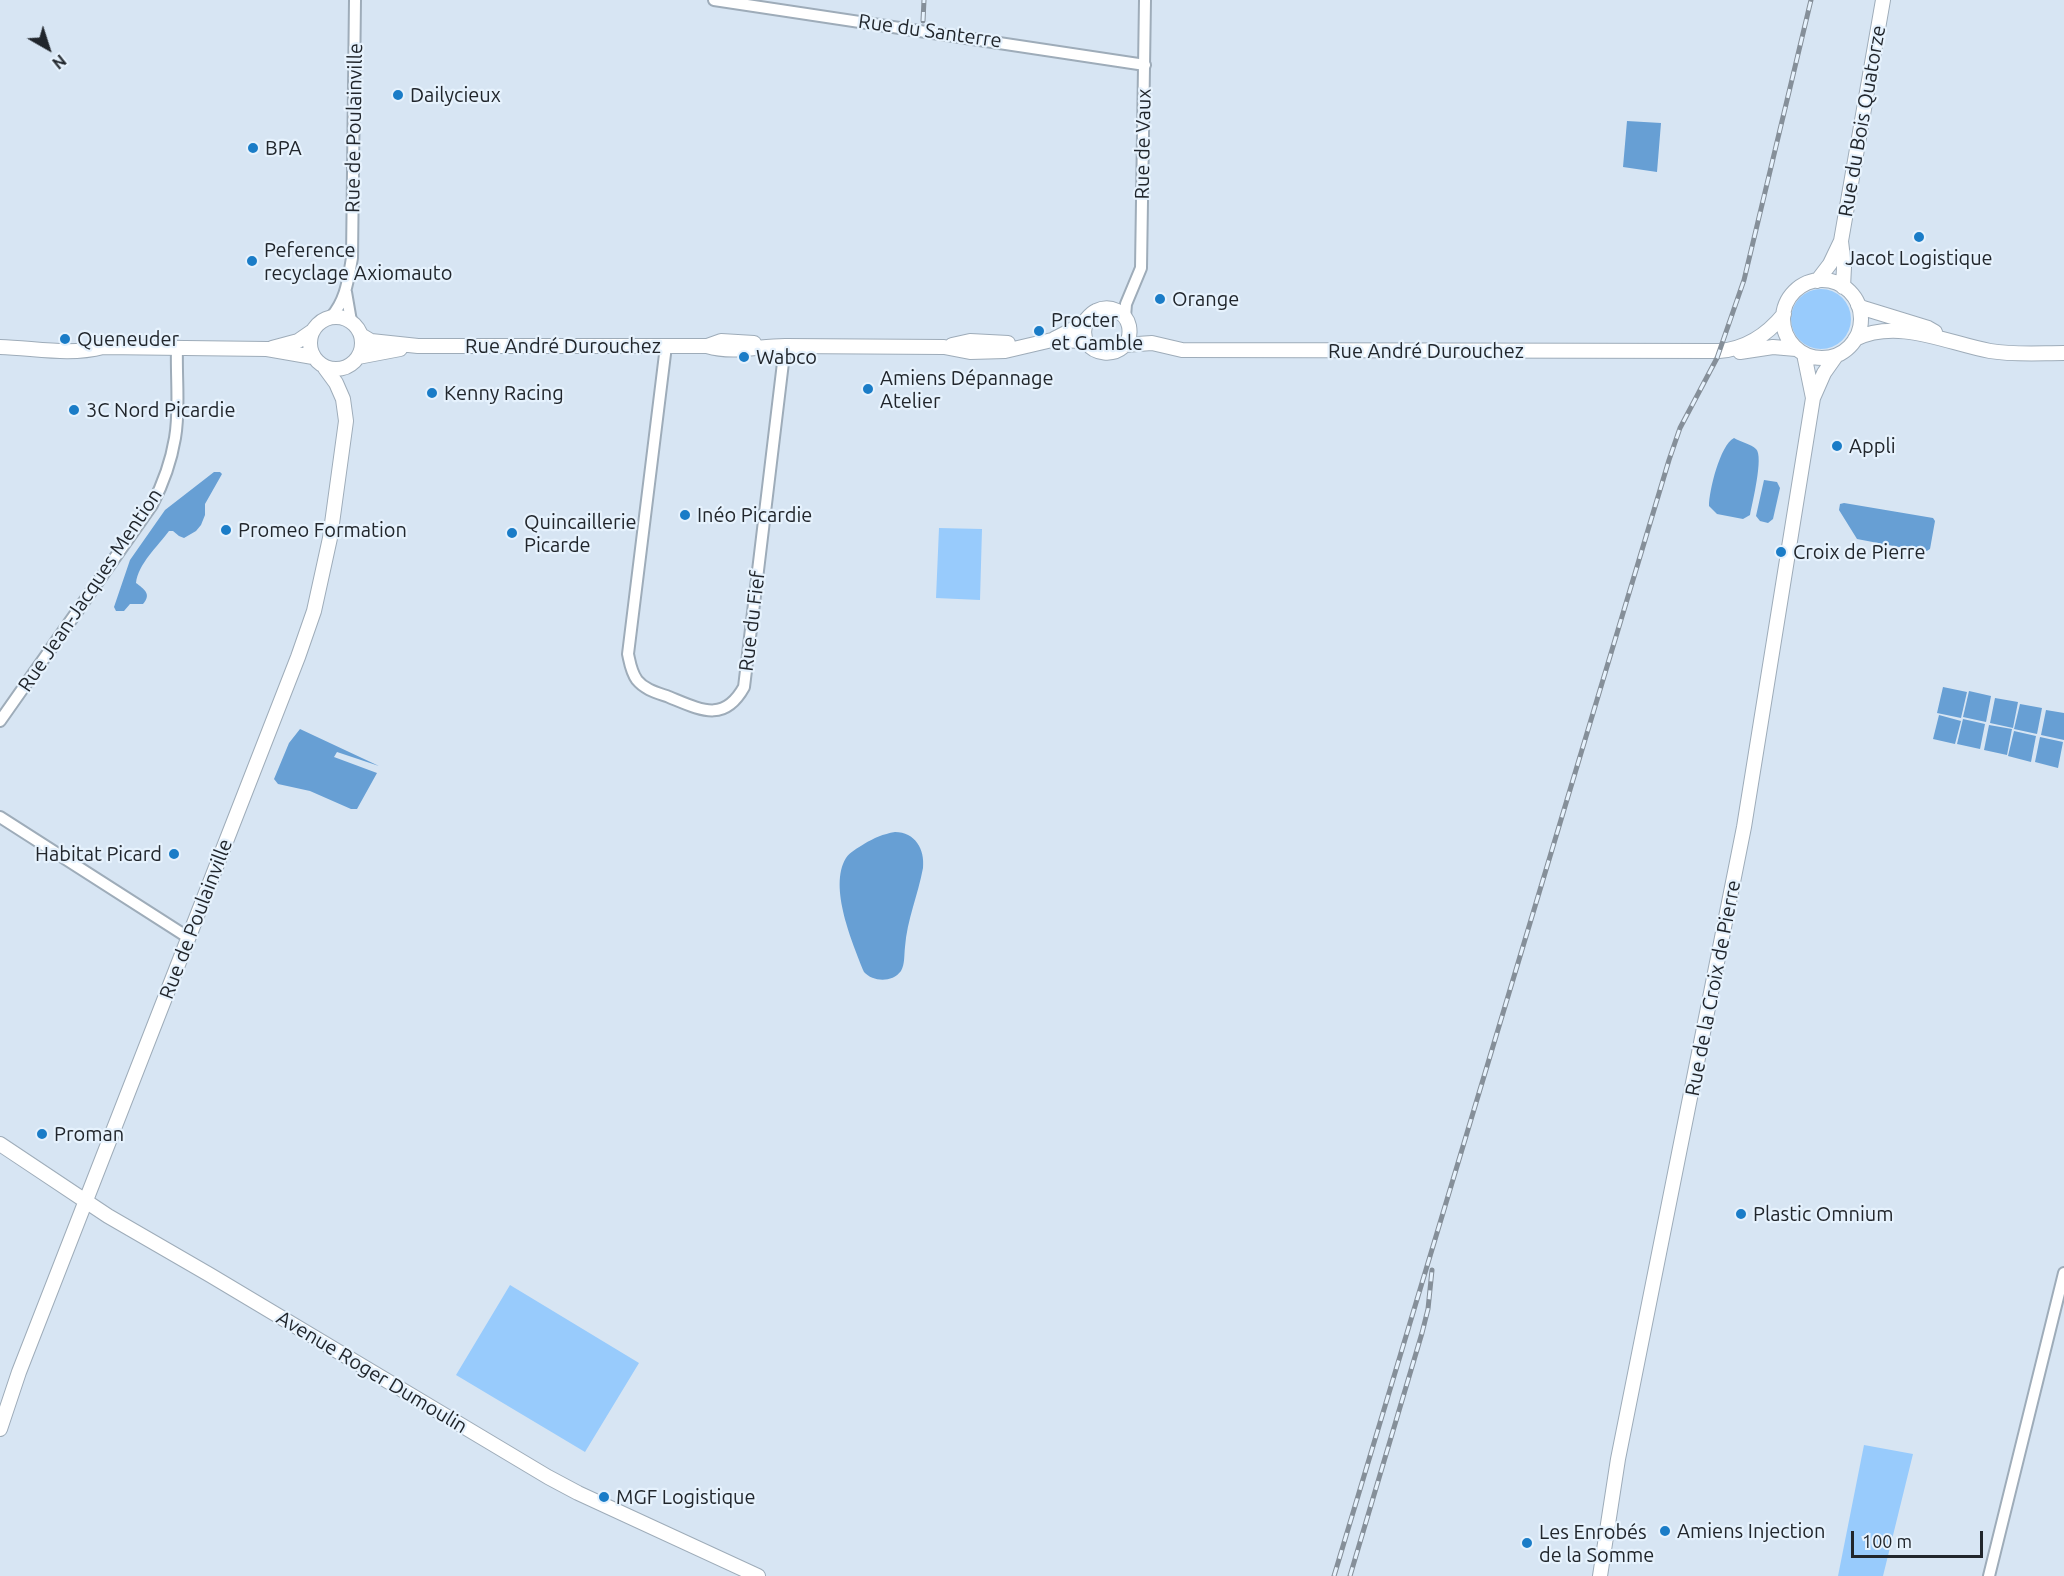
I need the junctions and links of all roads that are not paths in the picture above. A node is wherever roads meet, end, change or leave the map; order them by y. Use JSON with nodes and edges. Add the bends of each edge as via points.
{"nodes":[{"id":1,"x":355,"y":0,"type":"edge"},
{"id":2,"x":714,"y":0,"type":"edge"},
{"id":3,"x":1144,"y":0,"type":"edge"},
{"id":4,"x":1883,"y":0,"type":"edge"},
{"id":5,"x":771,"y":4,"type":"edge"},
{"id":6,"x":1145,"y":65,"type":"junction"},
{"id":7,"x":1841,"y":241,"type":"junction"},
{"id":8,"x":1817,"y":281,"type":"junction"},
{"id":9,"x":1132,"y":286,"type":"junction"},
{"id":10,"x":1843,"y":287,"type":"junction"},
{"id":11,"x":346,"y":291,"type":"junction"},
{"id":12,"x":1858,"y":305,"type":"junction"},
{"id":13,"x":1109,"y":308,"type":"junction"},
{"id":14,"x":1784,"y":314,"type":"junction"},
{"id":15,"x":331,"y":317,"type":"junction"},
{"id":16,"x":1087,"y":319,"type":"junction"},
{"id":17,"x":351,"y":321,"type":"junction"},
{"id":18,"x":1127,"y":321,"type":"junction"},
{"id":19,"x":311,"y":332,"type":"junction"},
{"id":20,"x":361,"y":335,"type":"junction"},
{"id":21,"x":1855,"y":339,"type":"junction"},
{"id":22,"x":1053,"y":340,"type":"junction"},
{"id":23,"x":1950,"y":340,"type":"junction"},
{"id":24,"x":1086,"y":341,"type":"junction"},
{"id":25,"x":1152,"y":343,"type":"junction"},
{"id":26,"x":1124,"y":345,"type":"junction"},
{"id":27,"x":418,"y":346,"type":"junction"},
{"id":28,"x":666,"y":346,"type":"junction"},
{"id":29,"x":785,"y":346,"type":"junction"},
{"id":30,"x":0,"y":347,"type":"edge"},
{"id":31,"x":177,"y":348,"type":"junction"},
{"id":32,"x":267,"y":349,"type":"junction"},
{"id":33,"x":1729,"y":350,"type":"junction"},
{"id":34,"x":1800,"y":351,"type":"junction"},
{"id":35,"x":2064,"y":353,"type":"edge"},
{"id":36,"x":1836,"y":356,"type":"junction"},
{"id":37,"x":313,"y":357,"type":"junction"},
{"id":38,"x":354,"y":361,"type":"junction"},
{"id":39,"x":325,"y":368,"type":"junction"},
{"id":40,"x":1813,"y":398,"type":"junction"},
{"id":41,"x":342,"y":399,"type":"junction"},
{"id":42,"x":0,"y":721,"type":"edge"},
{"id":43,"x":0,"y":817,"type":"edge"},
{"id":44,"x":189,"y":938,"type":"junction"},
{"id":45,"x":0,"y":1144,"type":"edge"},
{"id":46,"x":86,"y":1200,"type":"junction"},
{"id":47,"x":2064,"y":1273,"type":"edge"},
{"id":48,"x":0,"y":1429,"type":"edge"},
{"id":49,"x":758,"y":1576,"type":"edge"},
{"id":50,"x":1600,"y":1576,"type":"edge"},
{"id":51,"x":1989,"y":1576,"type":"edge"}],
"edges":[{"from":1,"to":11,"type":"street","name":"Rue de Poulainville","via":[[352,258]]},
{"from":2,"to":5,"type":"street","name":"Rue du Santerre"},
{"from":3,"to":6,"type":"street","name":"Rue de Vaux"},
{"from":4,"to":7,"type":"main road","name":"Rue du Bois Quatorze"},
{"from":5,"to":6,"type":"street","name":"Rue du Santerre"},
{"from":6,"to":9,"type":"street","name":"Rue de Vaux","via":[[1141,268]]},
{"from":7,"to":8,"type":"main road","name":"Rue du Bois Quatorze"},
{"from":7,"to":10,"type":"main road","name":"Rue du Bois Quatorze"},
{"from":8,"to":10,"type":"main road"},
{"from":8,"to":14,"type":"main road","via":[[1795,292]]},
{"from":9,"to":13,"type":"street","name":"Rue de Vaux"},
{"from":9,"to":18,"type":"street","name":"Rue de Vaux","via":[[1126,304]]},
{"from":10,"to":12,"type":"main road"},
{"from":11,"to":15,"type":"street","name":"Rue de Poulainville"},
{"from":11,"to":17,"type":"street","name":"Rue de Poulainville"},
{"from":12,"to":21,"type":"main road","via":[[1860,322]]},
{"from":12,"to":23,"type":"main road","via":[[1928,328]]},
{"from":13,"to":16,"type":"main road","via":[[1097,310]]},
{"from":13,"to":18,"type":"main road"},
{"from":14,"to":33,"type":"main road","name":"Rue André Durouchez","via":[[1767,333]]},
{"from":14,"to":34,"type":"main road","via":[[1787,336]]},
{"from":15,"to":17,"type":"main road"},
{"from":15,"to":19,"type":"main road"},
{"from":16,"to":22,"type":"main road"},
{"from":16,"to":24,"type":"main road"},
{"from":17,"to":20,"type":"main road"},
{"from":18,"to":25,"type":"main road"},
{"from":18,"to":26,"type":"main road","via":[[1130,333]]},
{"from":19,"to":32,"type":"main road","via":[[298,341]]},
{"from":19,"to":37,"type":"main road"},
{"from":20,"to":27,"type":"main road","name":"Rue André Durouchez","via":[[371,340]]},
{"from":20,"to":38,"type":"main road","via":[[361,350]]},
{"from":21,"to":23,"type":"main road","via":[[1884,331]]},
{"from":21,"to":36,"type":"main road"},
{"from":22,"to":24,"type":"main road","name":"Rue André Durouchez"},
{"from":22,"to":29,"type":"main road","name":"Rue André Durouchez","via":[[1030,345],[970,341],[944,347]]},
{"from":23,"to":35,"type":"main road","via":[[1992,351]]},
{"from":24,"to":26,"type":"main road","via":[[1105,354]]},
{"from":25,"to":26,"type":"main road","name":"Rue André Durouchez"},
{"from":25,"to":33,"type":"main road","name":"Rue André Durouchez","via":[[1182,350]]},
{"from":27,"to":28,"type":"main road","name":"Rue André Durouchez"},
{"from":27,"to":38,"type":"main road","name":"Rue André Durouchez"},
{"from":28,"to":29,"type":"main road","name":"Rue André Durouchez","via":[[707,346],[722,341]]},
{"from":28,"to":29,"type":"street","name":"Rue du Fief","via":[[628,654],[636,679],[646,688],[706,712],[729,706],[744,687]]},
{"from":30,"to":31,"type":"main road","via":[[47,342]]},
{"from":31,"to":32,"type":"main road"},
{"from":31,"to":42,"type":"street","name":"Rue Jean-Jacques Mention","via":[[176,436],[156,499]]},
{"from":32,"to":37,"type":"main road"},
{"from":33,"to":34,"type":"main road","name":"Rue André Durouchez","via":[[1773,347]]},
{"from":34,"to":36,"type":"main road","via":[[1814,357]]},
{"from":34,"to":40,"type":"main road","name":"Rue de la Croix de Pierre"},
{"from":36,"to":40,"type":"main road","name":"Rue de la Croix de Pierre"},
{"from":37,"to":39,"type":"main road"},
{"from":38,"to":39,"type":"main road","via":[[333,370]]},
{"from":38,"to":41,"type":"main road","name":"Rue de Poulainville","via":[[346,374]]},
{"from":39,"to":41,"type":"main road","name":"Rue de Poulainville"},
{"from":40,"to":50,"type":"main road","name":"Rue de la Croix de Pierre","via":[[1744,827],[1618,1459]]},
{"from":41,"to":44,"type":"main road","name":"Rue de Poulainville","via":[[346,421],[330,538],[314,611]]},
{"from":43,"to":44,"type":"street"},
{"from":44,"to":46,"type":"main road","name":"Rue de Poulainville"},
{"from":45,"to":46,"type":"main road","name":"Avenue Roger Dumoulin"},
{"from":46,"to":48,"type":"main road","name":"Rue de Poulainville"},
{"from":46,"to":49,"type":"main road","name":"Avenue Roger Dumoulin","via":[[548,1477]]},
{"from":47,"to":51,"type":"street"}]}
